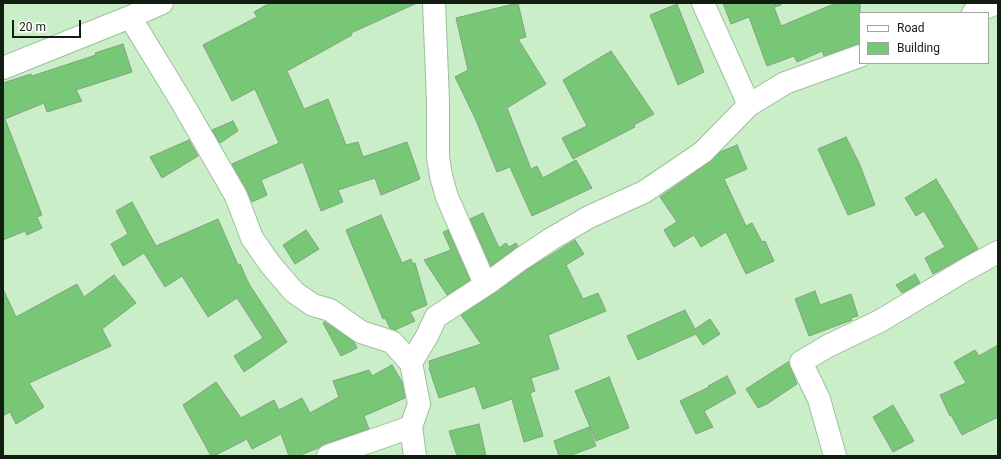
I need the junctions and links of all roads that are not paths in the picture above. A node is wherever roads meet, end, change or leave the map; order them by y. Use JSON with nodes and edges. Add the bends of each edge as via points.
{"nodes":[{"id":1,"x":162,"y":3,"type":"edge"},
{"id":2,"x":434,"y":3,"type":"edge"},
{"id":3,"x":703,"y":3,"type":"edge"},
{"id":4,"x":997,"y":3,"type":"edge"},
{"id":5,"x":974,"y":12,"type":"edge"},
{"id":6,"x":130,"y":18,"type":"junction"},
{"id":7,"x":859,"y":56,"type":"edge"},
{"id":8,"x":3,"y":68,"type":"edge"},
{"id":9,"x":749,"y":105,"type":"junction"},
{"id":10,"x":998,"y":252,"type":"edge"},
{"id":11,"x":487,"y":282,"type":"junction"},
{"id":12,"x":411,"y":363,"type":"junction"},
{"id":13,"x":411,"y":428,"type":"junction"},
{"id":14,"x":328,"y":456,"type":"edge"},
{"id":15,"x":415,"y":456,"type":"edge"},
{"id":16,"x":835,"y":456,"type":"edge"}],
"edges":[{"from":1,"to":6,"type":"street"},
{"from":2,"to":11,"type":"street","via":[[438,157],[441,176],[447,197],[482,277]]},
{"from":3,"to":9,"type":"street"},
{"from":4,"to":5,"type":"street"},
{"from":6,"to":8,"type":"street"},
{"from":6,"to":12,"type":"street","via":[[236,196],[252,238],[270,264],[294,292],[313,305],[330,310],[361,332],[392,342]]},
{"from":7,"to":9,"type":"street","via":[[785,83]]},
{"from":9,"to":11,"type":"street","via":[[703,152],[644,192],[589,217]]},
{"from":10,"to":16,"type":"street","via":[[880,321],[801,362],[819,399]]},
{"from":11,"to":12,"type":"street","via":[[436,317]]},
{"from":12,"to":13,"type":"street","via":[[419,404]]},
{"from":13,"to":14,"type":"street"},
{"from":13,"to":15,"type":"street"}]}
